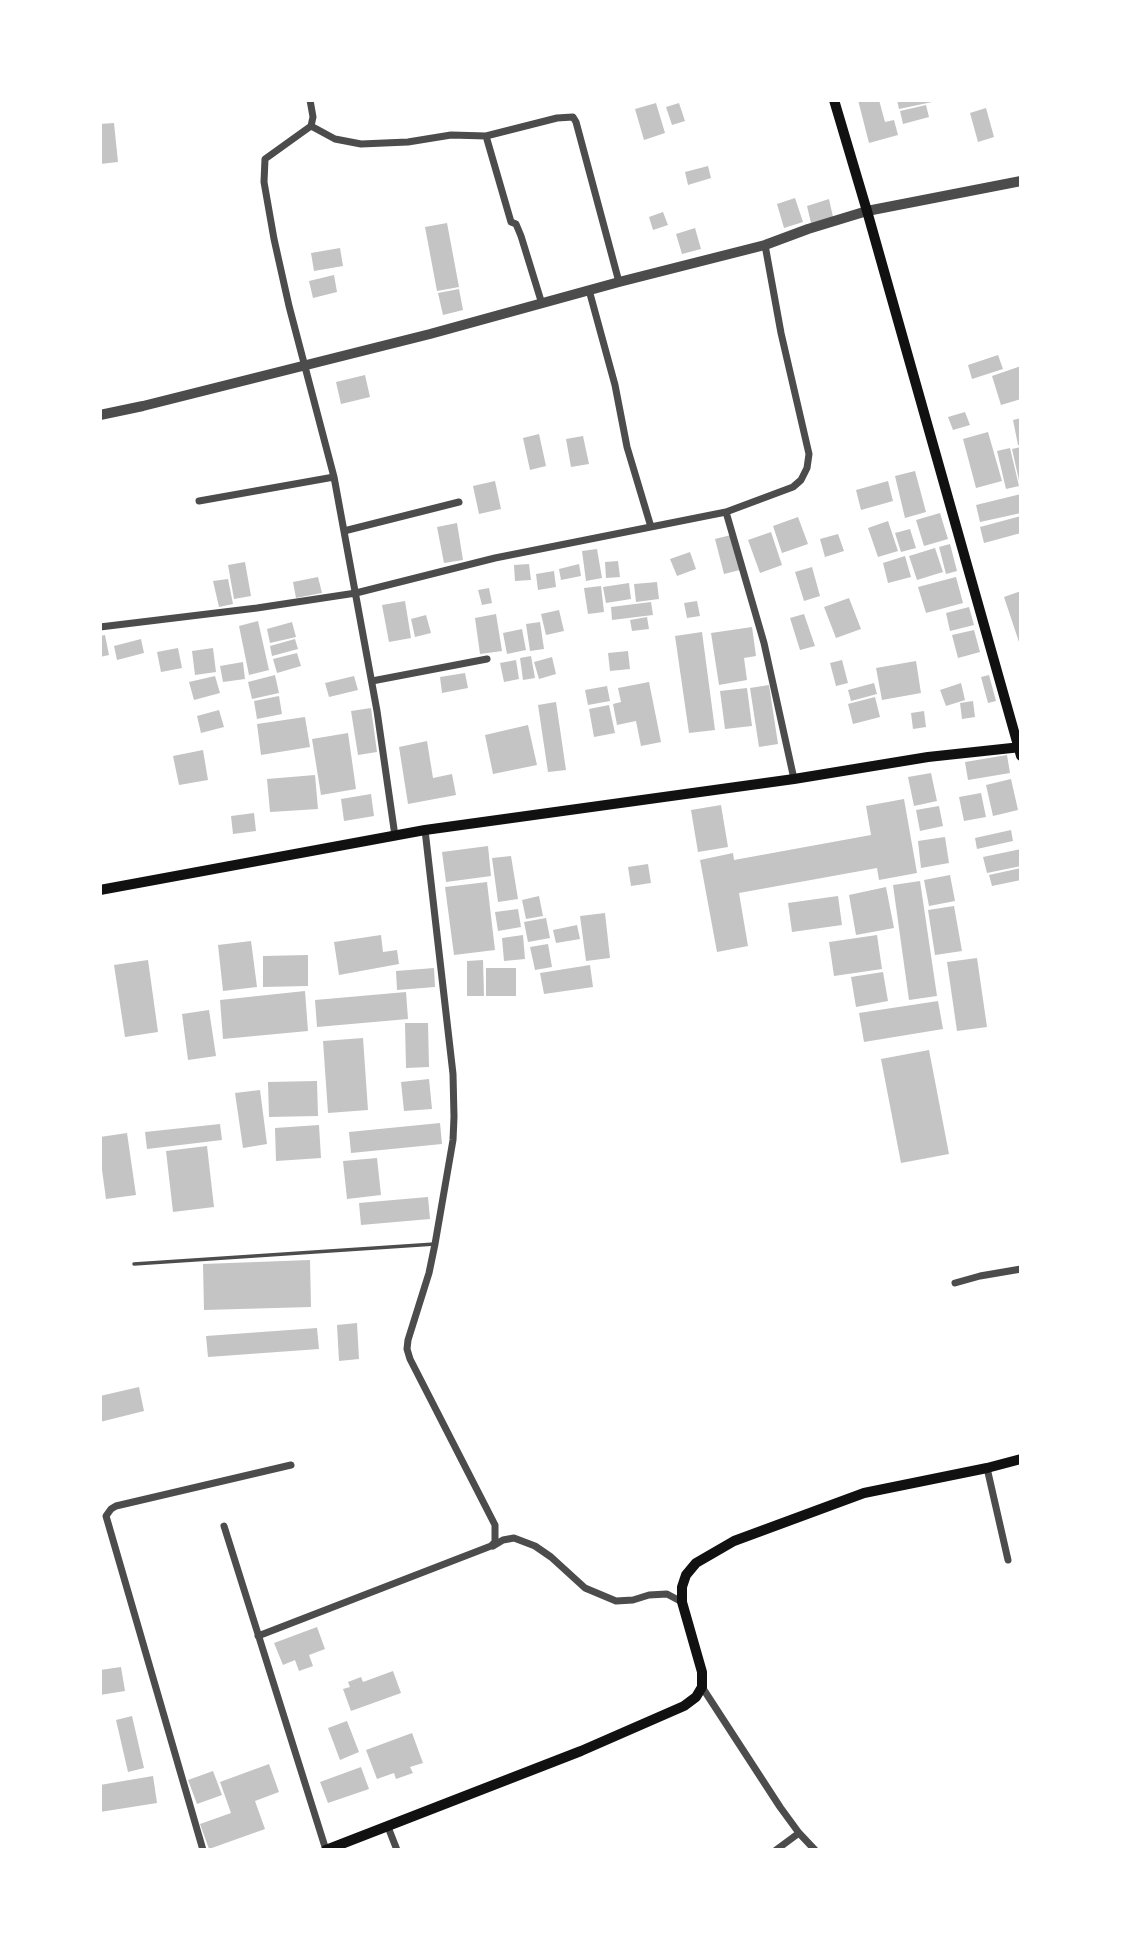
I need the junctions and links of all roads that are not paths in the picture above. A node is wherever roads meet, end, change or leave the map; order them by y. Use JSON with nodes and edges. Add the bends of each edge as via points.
{"nodes":[{"id":1,"x":310,"y":100,"type":"edge"},
{"id":2,"x":834,"y":100,"type":"edge"},
{"id":3,"x":311,"y":126,"type":"junction"},
{"id":4,"x":486,"y":136,"type":"junction"},
{"id":5,"x":1021,"y":181,"type":"edge"},
{"id":6,"x":867,"y":211,"type":"junction"},
{"id":7,"x":765,"y":245,"type":"junction"},
{"id":8,"x":619,"y":282,"type":"junction"},
{"id":9,"x":589,"y":290,"type":"junction"},
{"id":10,"x":542,"y":304,"type":"junction"},
{"id":11,"x":305,"y":365,"type":"junction"},
{"id":12,"x":100,"y":415,"type":"edge"},
{"id":13,"x":334,"y":477,"type":"junction"},
{"id":14,"x":199,"y":501,"type":"dead end"},
{"id":15,"x":459,"y":502,"type":"dead end"},
{"id":16,"x":726,"y":512,"type":"junction"},
{"id":17,"x":651,"y":527,"type":"junction"},
{"id":18,"x":344,"y":531,"type":"junction"},
{"id":19,"x":356,"y":593,"type":"junction"},
{"id":20,"x":100,"y":626,"type":"edge"},
{"id":21,"x":486,"y":659,"type":"dead end"},
{"id":22,"x":372,"y":681,"type":"junction"},
{"id":23,"x":1020,"y":750,"type":"edge"},
{"id":24,"x":794,"y":779,"type":"junction"},
{"id":25,"x":425,"y":830,"type":"junction"},
{"id":26,"x":395,"y":836,"type":"junction"},
{"id":27,"x":100,"y":890,"type":"edge"},
{"id":28,"x":435,"y":1244,"type":"junction"},
{"id":29,"x":134,"y":1264,"type":"dead end"},
{"id":30,"x":1021,"y":1269,"type":"edge"},
{"id":31,"x":955,"y":1283,"type":"dead end"},
{"id":32,"x":1021,"y":1459,"type":"edge"},
{"id":33,"x":291,"y":1465,"type":"dead end"},
{"id":34,"x":988,"y":1468,"type":"junction"},
{"id":35,"x":224,"y":1526,"type":"dead end"},
{"id":36,"x":491,"y":1546,"type":"junction"},
{"id":37,"x":1008,"y":1560,"type":"dead end"},
{"id":38,"x":682,"y":1602,"type":"junction"},
{"id":39,"x":258,"y":1636,"type":"junction"},
{"id":40,"x":702,"y":1687,"type":"junction"},
{"id":41,"x":388,"y":1827,"type":"junction"},
{"id":42,"x":799,"y":1833,"type":"junction"},
{"id":43,"x":203,"y":1850,"type":"edge"},
{"id":44,"x":326,"y":1850,"type":"edge"},
{"id":45,"x":397,"y":1850,"type":"edge"},
{"id":46,"x":776,"y":1850,"type":"edge"},
{"id":47,"x":816,"y":1850,"type":"edge"}],
"edges":[{"from":1,"to":3,"type":"street"},
{"from":2,"to":6,"type":"main road"},
{"from":3,"to":4,"type":"street","via":[[335,139],[361,144]]},
{"from":3,"to":11,"type":"street","via":[[265,159],[263,170],[274,239]]},
{"from":4,"to":8,"type":"street","via":[[573,117]]},
{"from":4,"to":10,"type":"street","via":[[510,222],[518,228]]},
{"from":5,"to":6,"type":"street"},
{"from":6,"to":7,"type":"street"},
{"from":6,"to":23,"type":"main road"},
{"from":7,"to":8,"type":"street"},
{"from":7,"to":16,"type":"street","via":[[807,438],[807,468],[793,487]]},
{"from":8,"to":9,"type":"street"},
{"from":9,"to":10,"type":"street"},
{"from":9,"to":17,"type":"street"},
{"from":10,"to":11,"type":"street"},
{"from":11,"to":12,"type":"street"},
{"from":11,"to":13,"type":"street"},
{"from":13,"to":14,"type":"street"},
{"from":13,"to":18,"type":"street"},
{"from":15,"to":18,"type":"street"},
{"from":16,"to":17,"type":"street"},
{"from":16,"to":24,"type":"street","via":[[764,643]]},
{"from":17,"to":19,"type":"street","via":[[495,558]]},
{"from":18,"to":19,"type":"street"},
{"from":19,"to":20,"type":"street"},
{"from":19,"to":22,"type":"street"},
{"from":21,"to":22,"type":"street"},
{"from":22,"to":26,"type":"street"},
{"from":23,"to":24,"type":"main road","via":[[929,757]]},
{"from":24,"to":25,"type":"main road"},
{"from":25,"to":26,"type":"main road"},
{"from":25,"to":28,"type":"street","via":[[453,1074],[453,1140]]},
{"from":26,"to":27,"type":"main road"},
{"from":28,"to":29,"type":"lane"},
{"from":28,"to":36,"type":"street","via":[[407,1349],[495,1525]]},
{"from":30,"to":31,"type":"street"},
{"from":32,"to":34,"type":"main road"},
{"from":33,"to":43,"type":"street","via":[[116,1506],[106,1516]]},
{"from":34,"to":37,"type":"street"},
{"from":34,"to":38,"type":"main road","via":[[864,1493],[734,1541],[696,1563],[686,1575]]},
{"from":35,"to":39,"type":"street"},
{"from":36,"to":38,"type":"street","via":[[514,1538],[535,1546],[585,1588],[617,1601],[667,1594]]},
{"from":36,"to":39,"type":"street"},
{"from":38,"to":40,"type":"main road","via":[[700,1663]]},
{"from":39,"to":44,"type":"street"},
{"from":40,"to":41,"type":"main road","via":[[696,1697],[673,1711]]},
{"from":40,"to":42,"type":"street"},
{"from":41,"to":44,"type":"main road"},
{"from":41,"to":45,"type":"street"},
{"from":42,"to":46,"type":"street"},
{"from":42,"to":47,"type":"street"}]}
